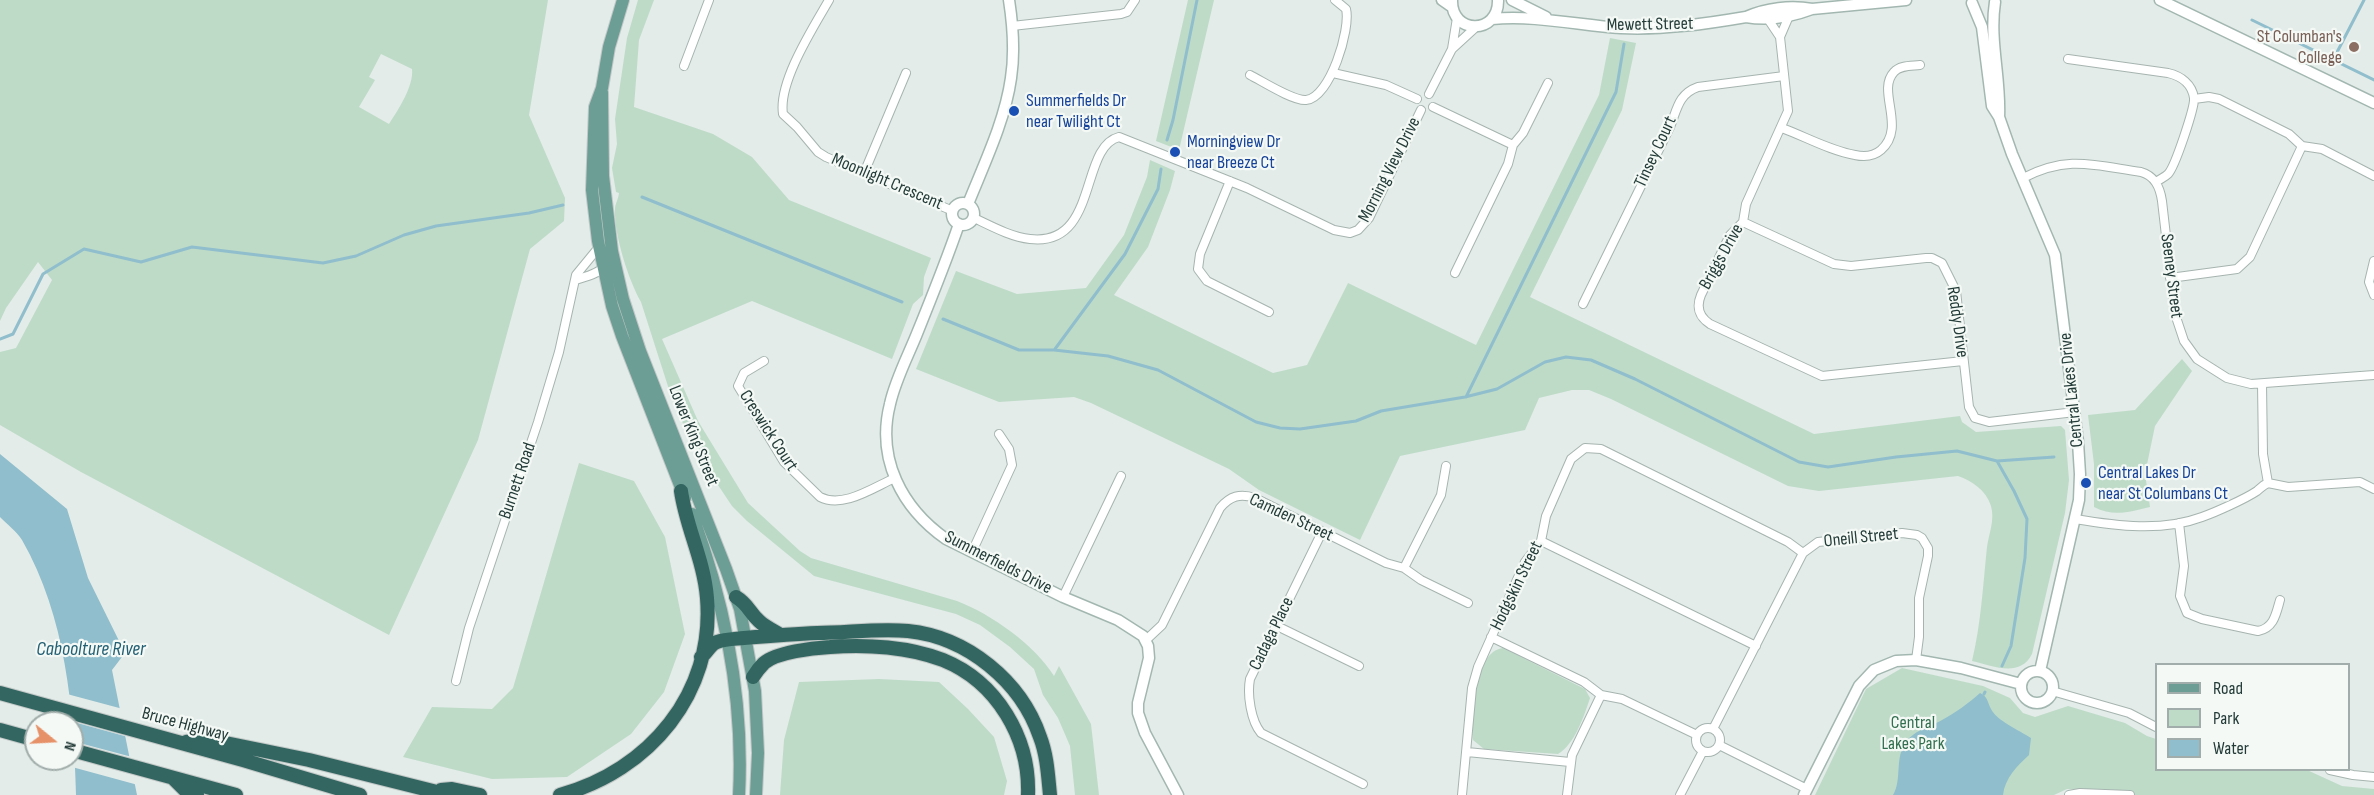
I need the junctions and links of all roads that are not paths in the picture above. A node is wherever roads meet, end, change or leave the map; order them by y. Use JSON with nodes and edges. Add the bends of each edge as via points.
{"nodes":[{"id":1,"x":623,"y":0,"type":"edge"},
{"id":2,"x":709,"y":0,"type":"edge"},
{"id":3,"x":829,"y":0,"type":"edge"},
{"id":4,"x":1009,"y":0,"type":"edge"},
{"id":5,"x":1135,"y":0,"type":"edge"},
{"id":6,"x":1335,"y":0,"type":"edge"},
{"id":7,"x":1442,"y":0,"type":"edge"},
{"id":8,"x":1498,"y":0,"type":"edge"},
{"id":9,"x":1512,"y":0,"type":"edge"},
{"id":10,"x":1906,"y":0,"type":"edge"},
{"id":11,"x":2160,"y":0,"type":"edge"},
{"id":12,"x":1996,"y":1,"type":"edge"},
{"id":13,"x":1969,"y":2,"type":"edge"},
{"id":14,"x":1454,"y":8,"type":"edge"},
{"id":15,"x":1812,"y":9,"type":"junction"},
{"id":16,"x":1789,"y":16,"type":"junction"},
{"id":17,"x":1746,"y":17,"type":"junction"},
{"id":18,"x":1492,"y":19,"type":"junction"},
{"id":19,"x":1768,"y":19,"type":"junction"},
{"id":20,"x":1553,"y":20,"type":"junction"},
{"id":21,"x":1012,"y":26,"type":"junction"},
{"id":22,"x":1476,"y":27,"type":"junction"},
{"id":23,"x":1780,"y":37,"type":"junction"},
{"id":24,"x":1452,"y":49,"type":"junction"},
{"id":25,"x":2068,"y":59,"type":"dead end"},
{"id":26,"x":1920,"y":65,"type":"dead end"},
{"id":27,"x":684,"y":66,"type":"dead end"},
{"id":28,"x":906,"y":73,"type":"dead end"},
{"id":29,"x":1333,"y":73,"type":"junction"},
{"id":30,"x":1250,"y":75,"type":"dead end"},
{"id":31,"x":1784,"y":76,"type":"junction"},
{"id":32,"x":1548,"y":83,"type":"dead end"},
{"id":33,"x":602,"y":88,"type":"junction"},
{"id":34,"x":1430,"y":94,"type":"junction"},
{"id":35,"x":1417,"y":99,"type":"junction"},
{"id":36,"x":2194,"y":99,"type":"junction"},
{"id":37,"x":2374,"y":103,"type":"edge"},
{"id":38,"x":1433,"y":107,"type":"junction"},
{"id":39,"x":1421,"y":110,"type":"junction"},
{"id":40,"x":1999,"y":117,"type":"junction"},
{"id":41,"x":1782,"y":128,"type":"junction"},
{"id":42,"x":1513,"y":145,"type":"junction"},
{"id":43,"x":2302,"y":146,"type":"junction"},
{"id":44,"x":864,"y":173,"type":"junction"},
{"id":45,"x":2374,"y":176,"type":"edge"},
{"id":46,"x":2023,"y":178,"type":"junction"},
{"id":47,"x":1230,"y":181,"type":"junction"},
{"id":48,"x":2156,"y":182,"type":"junction"},
{"id":49,"x":968,"y":204,"type":"junction"},
{"id":50,"x":953,"y":211,"type":"junction"},
{"id":51,"x":974,"y":218,"type":"junction"},
{"id":52,"x":1743,"y":222,"type":"junction"},
{"id":53,"x":959,"y":224,"type":"junction"},
{"id":54,"x":599,"y":247,"type":"junction"},
{"id":55,"x":612,"y":251,"type":"junction"},
{"id":56,"x":2374,"y":261,"type":"edge"},
{"id":57,"x":603,"y":269,"type":"junction"},
{"id":58,"x":1455,"y":273,"type":"dead end"},
{"id":59,"x":2170,"y":278,"type":"junction"},
{"id":60,"x":575,"y":280,"type":"junction"},
{"id":61,"x":2374,"y":295,"type":"edge"},
{"id":62,"x":1583,"y":304,"type":"dead end"},
{"id":63,"x":1269,"y":312,"type":"dead end"},
{"id":64,"x":764,"y":361,"type":"dead end"},
{"id":65,"x":1963,"y":361,"type":"junction"},
{"id":66,"x":2374,"y":375,"type":"edge"},
{"id":67,"x":2262,"y":384,"type":"junction"},
{"id":68,"x":2075,"y":412,"type":"junction"},
{"id":69,"x":999,"y":434,"type":"dead end"},
{"id":70,"x":1446,"y":466,"type":"dead end"},
{"id":71,"x":1121,"y":476,"type":"dead end"},
{"id":72,"x":895,"y":478,"type":"junction"},
{"id":73,"x":2268,"y":483,"type":"junction"},
{"id":74,"x":2374,"y":489,"type":"edge"},
{"id":75,"x":681,"y":491,"type":"junction"},
{"id":76,"x":2075,"y":519,"type":"junction"},
{"id":77,"x":2179,"y":523,"type":"junction"},
{"id":78,"x":1322,"y":532,"type":"junction"},
{"id":79,"x":1540,"y":541,"type":"junction"},
{"id":80,"x":972,"y":552,"type":"junction"},
{"id":81,"x":1803,"y":553,"type":"junction"},
{"id":82,"x":1404,"y":568,"type":"junction"},
{"id":83,"x":736,"y":597,"type":"junction"},
{"id":84,"x":1063,"y":597,"type":"junction"},
{"id":85,"x":2280,"y":600,"type":"dead end"},
{"id":86,"x":1468,"y":603,"type":"dead end"},
{"id":87,"x":1276,"y":626,"type":"junction"},
{"id":88,"x":779,"y":634,"type":"junction"},
{"id":89,"x":1491,"y":637,"type":"junction"},
{"id":90,"x":746,"y":638,"type":"junction"},
{"id":91,"x":728,"y":640,"type":"junction"},
{"id":92,"x":1146,"y":640,"type":"junction"},
{"id":93,"x":1756,"y":646,"type":"junction"},
{"id":94,"x":701,"y":657,"type":"junction"},
{"id":95,"x":1916,"y":660,"type":"junction"},
{"id":96,"x":1359,"y":666,"type":"dead end"},
{"id":97,"x":2040,"y":671,"type":"junction"},
{"id":98,"x":753,"y":677,"type":"junction"},
{"id":99,"x":456,"y":681,"type":"dead end"},
{"id":100,"x":2021,"y":684,"type":"junction"},
{"id":101,"x":2052,"y":690,"type":"junction"},
{"id":102,"x":0,"y":693,"type":"edge"},
{"id":103,"x":1601,"y":695,"type":"junction"},
{"id":104,"x":2155,"y":726,"type":"edge"},
{"id":105,"x":1713,"y":729,"type":"junction"},
{"id":106,"x":0,"y":730,"type":"edge"},
{"id":107,"x":1697,"y":735,"type":"junction"},
{"id":108,"x":24,"y":737,"type":"edge"},
{"id":109,"x":182,"y":742,"type":"junction"},
{"id":110,"x":1719,"y":745,"type":"junction"},
{"id":111,"x":1703,"y":751,"type":"junction"},
{"id":112,"x":1467,"y":752,"type":"junction"},
{"id":113,"x":84,"y":753,"type":"edge"},
{"id":114,"x":1570,"y":762,"type":"junction"},
{"id":115,"x":2335,"y":771,"type":"edge"},
{"id":116,"x":2374,"y":777,"type":"edge"},
{"id":117,"x":173,"y":778,"type":"junction"},
{"id":118,"x":1363,"y":784,"type":"dead end"},
{"id":119,"x":435,"y":791,"type":"junction"},
{"id":120,"x":1805,"y":792,"type":"edge"},
{"id":121,"x":197,"y":795,"type":"edge"},
{"id":122,"x":236,"y":795,"type":"edge"},
{"id":123,"x":360,"y":795,"type":"edge"},
{"id":124,"x":449,"y":795,"type":"edge"},
{"id":125,"x":480,"y":795,"type":"edge"},
{"id":126,"x":560,"y":795,"type":"edge"},
{"id":127,"x":739,"y":795,"type":"edge"},
{"id":128,"x":756,"y":795,"type":"edge"},
{"id":129,"x":1028,"y":795,"type":"edge"},
{"id":130,"x":1050,"y":795,"type":"edge"},
{"id":131,"x":1178,"y":795,"type":"edge"},
{"id":132,"x":1462,"y":795,"type":"edge"},
{"id":133,"x":1567,"y":795,"type":"edge"},
{"id":134,"x":1680,"y":795,"type":"edge"},
{"id":135,"x":2069,"y":795,"type":"edge"},
{"id":136,"x":2130,"y":795,"type":"edge"}],
"edges":[{"from":1,"to":33,"type":"main road","name":"Lower King Street"},
{"from":2,"to":27,"type":"street"},
{"from":3,"to":44,"type":"street","name":"Moonlight Crescent","via":[[795,65],[782,98],[783,114],[818,152]]},
{"from":4,"to":21,"type":"street"},
{"from":5,"to":21,"type":"street","via":[[1121,14]]},
{"from":6,"to":29,"type":"street","via":[[1347,16]]},
{"from":7,"to":14,"type":"street"},
{"from":8,"to":18,"type":"street"},
{"from":9,"to":20,"type":"street","name":"Mewett Street"},
{"from":10,"to":15,"type":"street","name":"Mewett Street"},
{"from":11,"to":37,"type":"street"},
{"from":12,"to":13,"type":"street","via":[[1984,6]]},
{"from":12,"to":40,"type":"street","name":"Central Lakes Drive","via":[[1992,27]]},
{"from":13,"to":40,"type":"street","name":"Central Lakes Drive","via":[[1982,27],[1992,106]]},
{"from":14,"to":22,"type":"street","via":[[1468,26]]},
{"from":14,"to":24,"type":"street"},
{"from":15,"to":16,"type":"street","name":"Mewett Street"},
{"from":15,"to":17,"type":"street","name":"Mewett Street","via":[[1798,6]]},
{"from":16,"to":19,"type":"street","name":"Mewett Street"},
{"from":16,"to":23,"type":"street","name":"Briggs Drive"},
{"from":17,"to":19,"type":"street","name":"Mewett Street"},
{"from":17,"to":20,"type":"street","name":"Mewett Street","via":[[1639,28]]},
{"from":18,"to":20,"type":"street","name":"Mewett Street"},
{"from":18,"to":22,"type":"street"},
{"from":19,"to":23,"type":"street","name":"Briggs Drive"},
{"from":21,"to":49,"type":"street","via":[[1008,97]]},
{"from":22,"to":24,"type":"street"},
{"from":23,"to":31,"type":"street","name":"Briggs Drive"},
{"from":24,"to":34,"type":"street"},
{"from":25,"to":36,"type":"street","via":[[2176,75],[2189,85]]},
{"from":26,"to":41,"type":"street","via":[[1902,67],[1889,80],[1892,130],[1888,142],[1871,156],[1856,156]]},
{"from":28,"to":44,"type":"street"},
{"from":29,"to":30,"type":"street","via":[[1320,91],[1306,100]]},
{"from":29,"to":35,"type":"street","via":[[1386,85]]},
{"from":31,"to":41,"type":"street","name":"Briggs Drive","via":[[1788,111]]},
{"from":31,"to":62,"type":"street","name":"Tinsey Court","via":[[1698,87],[1685,93]]},
{"from":32,"to":42,"type":"street"},
{"from":33,"to":54,"type":"main road","name":"Lower King Street","via":[[595,107],[592,142],[592,190]]},
{"from":33,"to":55,"type":"main road","name":"Lower King Street","via":[[603,176]]},
{"from":34,"to":35,"type":"street","via":[[1424,93]]},
{"from":34,"to":38,"type":"street"},
{"from":35,"to":39,"type":"street"},
{"from":36,"to":43,"type":"street","via":[[2219,99],[2289,134]]},
{"from":36,"to":48,"type":"street","via":[[2169,173]]},
{"from":38,"to":39,"type":"street"},
{"from":38,"to":42,"type":"street"},
{"from":39,"to":47,"type":"street","name":"Morning View Drive","via":[[1369,218],[1350,233],[1334,230]]},
{"from":40,"to":46,"type":"street","name":"Central Lakes Drive"},
{"from":41,"to":52,"type":"street","name":"Briggs Drive","via":[[1746,204]]},
{"from":42,"to":58,"type":"street","via":[[1508,164]]},
{"from":43,"to":45,"type":"street","via":[[2322,149]]},
{"from":43,"to":59,"type":"street","via":[[2244,264]]},
{"from":44,"to":50,"type":"street","name":"Moonlight Crescent"},
{"from":46,"to":48,"type":"street","via":[[2051,166],[2073,163],[2141,172]]},
{"from":46,"to":68,"type":"street","name":"Central Lakes Drive","via":[[2059,270]]},
{"from":47,"to":51,"type":"street","name":"Morning View Drive","via":[[1119,137],[1103,148],[1077,216],[1062,232],[1028,239]]},
{"from":47,"to":63,"type":"street","via":[[1200,254],[1198,269],[1207,281]]},
{"from":48,"to":59,"type":"street","name":"Seeney Street","via":[[2162,201]]},
{"from":49,"to":50,"type":"street","via":[[957,205]]},
{"from":49,"to":51,"type":"street","via":[[973,208]]},
{"from":50,"to":53,"type":"street"},
{"from":51,"to":53,"type":"street","via":[[969,224]]},
{"from":52,"to":65,"type":"street","name":"Reddy Drive","via":[[1834,264],[1937,259],[1946,267],[1956,291]]},
{"from":52,"to":65,"type":"street","name":"Briggs Drive","via":[[1730,235],[1699,301],[1699,311],[1706,321],[1822,376]]},
{"from":53,"to":72,"type":"street","name":"Summerfields Drive","via":[[889,407],[886,440]]},
{"from":54,"to":57,"type":"main road","name":"Lower King Street"},
{"from":54,"to":60,"type":"street","name":"Burnett Road"},
{"from":55,"to":57,"type":"street"},
{"from":55,"to":83,"type":"main road","name":"Lower King Street","via":[[640,351]]},
{"from":56,"to":61,"type":"street","via":[[2369,282]]},
{"from":57,"to":60,"type":"street"},
{"from":57,"to":75,"type":"main road","name":"Lower King Street","via":[[622,336]]},
{"from":59,"to":67,"type":"street","name":"Seeney Street","via":[[2178,330],[2197,359],[2216,374]]},
{"from":60,"to":99,"type":"street","name":"Burnett Road","via":[[559,352],[469,628]]},
{"from":64,"to":72,"type":"street","name":"Creswick Court","via":[[744,373],[738,386],[784,462],[820,497],[843,500]]},
{"from":65,"to":68,"type":"street","name":"Reddy Drive","via":[[1969,407],[1982,421]]},
{"from":66,"to":67,"type":"street","name":"Seeney Street"},
{"from":67,"to":73,"type":"street","via":[[2262,435]]},
{"from":68,"to":76,"type":"street","name":"Central Lakes Drive","via":[[2080,474]]},
{"from":69,"to":80,"type":"street","via":[[1012,457],[1011,473]]},
{"from":70,"to":82,"type":"street","via":[[1441,495]]},
{"from":71,"to":84,"type":"street"},
{"from":72,"to":80,"type":"street","name":"Summerfields Drive","via":[[919,517],[946,539]]},
{"from":73,"to":74,"type":"street","via":[[2288,487],[2360,482]]},
{"from":73,"to":77,"type":"street","via":[[2203,517]]},
{"from":75,"to":91,"type":"main road","name":"Lower King Street","via":[[705,554]]},
{"from":75,"to":94,"type":"highway","via":[[707,596],[707,627]]},
{"from":76,"to":77,"type":"street","via":[[2135,526]]},
{"from":76,"to":97,"type":"street","name":"Central Lakes Drive"},
{"from":77,"to":85,"type":"street","via":[[2184,566],[2180,596],[2187,613],[2258,631],[2265,630],[2273,621]]},
{"from":78,"to":82,"type":"street","name":"Camden Street"},
{"from":78,"to":87,"type":"street","name":"Cadaga Place"},
{"from":78,"to":92,"type":"street","name":"Camden Street","via":[[1255,498],[1230,498],[1220,508],[1162,625]]},
{"from":79,"to":81,"type":"street","name":"Hodgskin Street","via":[[1546,516],[1571,459],[1592,448],[1778,537]]},
{"from":79,"to":89,"type":"street","name":"Hodgskin Street","via":[[1529,554]]},
{"from":79,"to":93,"type":"street"},
{"from":80,"to":84,"type":"street","name":"Summerfields Drive"},
{"from":81,"to":93,"type":"street","name":"Oneill Street"},
{"from":81,"to":95,"type":"street","name":"Oneill Street","via":[[1818,542],[1902,533],[1922,538],[1928,556],[1919,598]]},
{"from":82,"to":86,"type":"street","name":"Camden Street"},
{"from":83,"to":88,"type":"highway","via":[[747,603],[761,623]]},
{"from":83,"to":90,"type":"main road","name":"Lower King Street"},
{"from":84,"to":92,"type":"street","name":"Summerfields Drive","via":[[1118,620]]},
{"from":87,"to":96,"type":"street"},
{"from":87,"to":118,"type":"street","name":"Cadaga Place","via":[[1249,686],[1258,730]]},
{"from":88,"to":90,"type":"highway"},
{"from":88,"to":130,"type":"highway","via":[[909,631],[951,643],[976,656],[1004,678],[1034,721],[1045,752]]},
{"from":89,"to":103,"type":"street","via":[[1584,682]]},
{"from":89,"to":112,"type":"street","name":"Hodgskin Street","via":[[1473,680]]},
{"from":90,"to":91,"type":"highway"},
{"from":90,"to":98,"type":"main road","name":"Lower King Street"},
{"from":91,"to":94,"type":"highway","via":[[713,644]]},
{"from":91,"to":127,"type":"main road","name":"Lower King Street","via":[[739,714]]},
{"from":92,"to":131,"type":"street","via":[[1149,658],[1138,713]]},
{"from":93,"to":105,"type":"street","name":"Oneill Street"},
{"from":94,"to":126,"type":"highway","via":[[686,699],[653,744],[609,777]]},
{"from":95,"to":100,"type":"street"},
{"from":95,"to":120,"type":"street","via":[[1896,661],[1866,676]]},
{"from":97,"to":100,"type":"street","via":[[2030,672]]},
{"from":97,"to":101,"type":"street","via":[[2049,676]]},
{"from":98,"to":128,"type":"main road","name":"Lower King Street","via":[[758,736]]},
{"from":98,"to":129,"type":"highway","via":[[769,659],[823,647],[878,647],[942,660],[980,683],[1008,717],[1024,756]]},
{"from":100,"to":101,"type":"street","via":[[2023,695],[2031,702],[2047,700]]},
{"from":101,"to":104,"type":"street","via":[[2120,710]]},
{"from":102,"to":109,"type":"highway","name":"Bruce Highway"},
{"from":103,"to":107,"type":"street","via":[[1622,699]]},
{"from":103,"to":114,"type":"street"},
{"from":105,"to":107,"type":"street","via":[[1702,729]]},
{"from":105,"to":110,"type":"street","via":[[1720,738]]},
{"from":106,"to":108,"type":"highway"},
{"from":107,"to":111,"type":"street"},
{"from":109,"to":119,"type":"highway","via":[[206,739]]},
{"from":109,"to":123,"type":"highway","name":"Bruce Highway"},
{"from":110,"to":111,"type":"street","via":[[1710,752]]},
{"from":110,"to":120,"type":"street"},
{"from":111,"to":134,"type":"street"},
{"from":112,"to":114,"type":"street"},
{"from":112,"to":132,"type":"street","name":"Hodgskin Street"},
{"from":113,"to":117,"type":"highway"},
{"from":114,"to":133,"type":"street"},
{"from":115,"to":116,"type":"street"},
{"from":117,"to":121,"type":"highway"},
{"from":117,"to":122,"type":"highway"},
{"from":119,"to":124,"type":"highway"},
{"from":119,"to":125,"type":"highway","via":[[452,789]]},
{"from":135,"to":136,"type":"street"}]}
